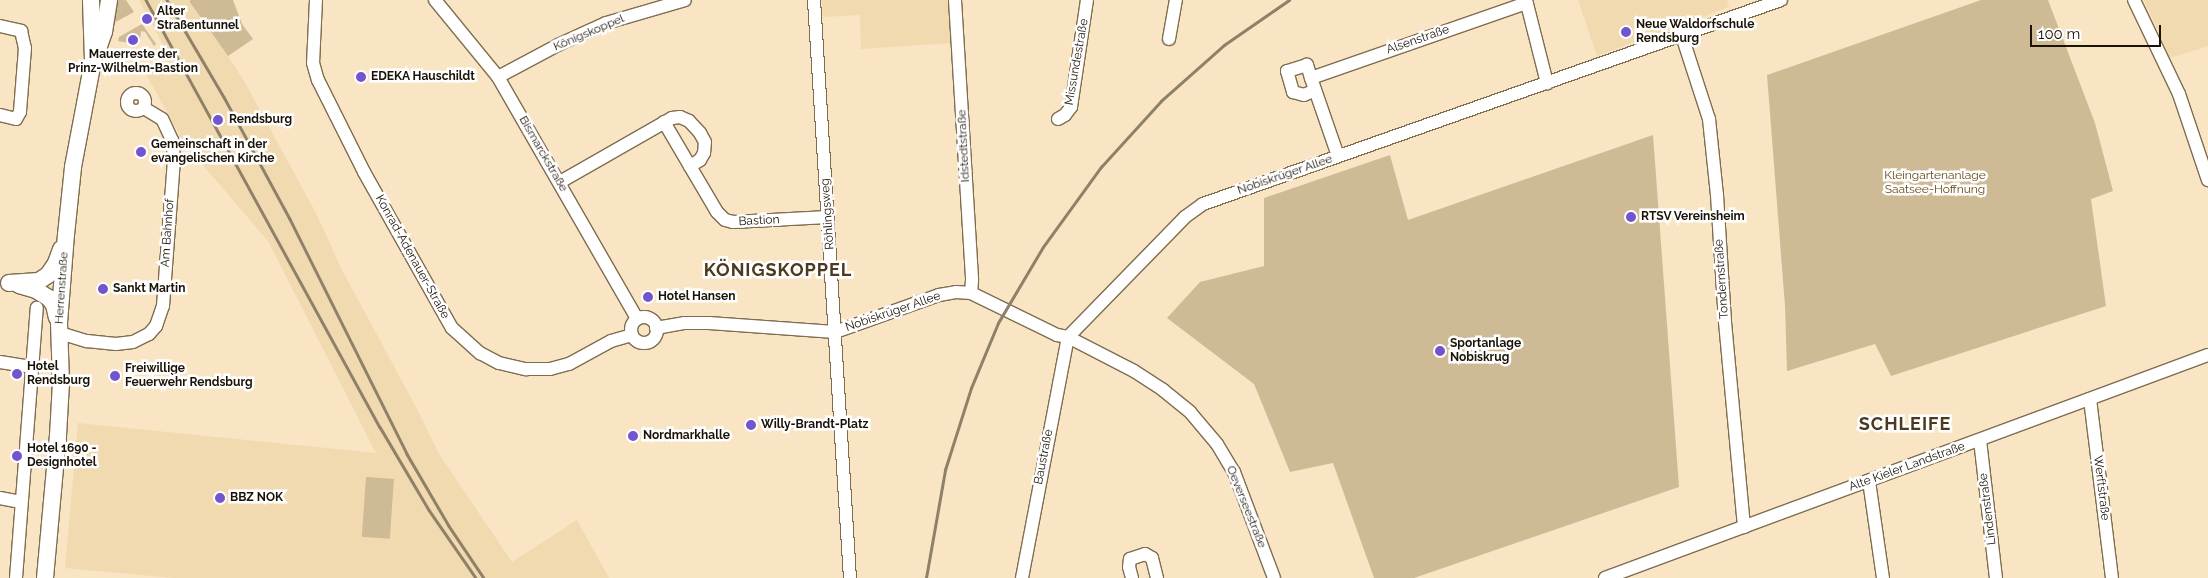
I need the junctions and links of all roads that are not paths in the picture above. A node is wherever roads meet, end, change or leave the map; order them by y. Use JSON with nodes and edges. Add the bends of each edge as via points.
{"nodes":[{"id":1,"x":91,"y":0,"type":"edge"},
{"id":2,"x":109,"y":0,"type":"edge"},
{"id":3,"x":316,"y":0,"type":"edge"},
{"id":4,"x":435,"y":0,"type":"edge"},
{"id":5,"x":684,"y":0,"type":"edge"},
{"id":6,"x":814,"y":0,"type":"edge"},
{"id":7,"x":955,"y":0,"type":"edge"},
{"id":8,"x":1087,"y":0,"type":"edge"},
{"id":9,"x":1176,"y":0,"type":"edge"},
{"id":10,"x":1780,"y":0,"type":"edge"},
{"id":11,"x":2134,"y":0,"type":"edge"},
{"id":12,"x":1526,"y":1,"type":"edge"},
{"id":13,"x":0,"y":26,"type":"edge"},
{"id":14,"x":1682,"y":36,"type":"junction"},
{"id":15,"x":1169,"y":39,"type":"dead end"},
{"id":16,"x":93,"y":61,"type":"junction"},
{"id":17,"x":498,"y":77,"type":"junction"},
{"id":18,"x":1311,"y":78,"type":"junction"},
{"id":19,"x":1547,"y":83,"type":"junction"},
{"id":20,"x":1315,"y":90,"type":"junction"},
{"id":21,"x":144,"y":108,"type":"dead end"},
{"id":22,"x":0,"y":115,"type":"edge"},
{"id":23,"x":1058,"y":119,"type":"dead end"},
{"id":24,"x":664,"y":122,"type":"junction"},
{"id":25,"x":1338,"y":156,"type":"junction"},
{"id":26,"x":690,"y":166,"type":"junction"},
{"id":27,"x":2208,"y":180,"type":"edge"},
{"id":28,"x":560,"y":182,"type":"junction"},
{"id":29,"x":828,"y":217,"type":"junction"},
{"id":30,"x":66,"y":235,"type":"junction"},
{"id":31,"x":5,"y":282,"type":"edge"},
{"id":32,"x":970,"y":293,"type":"junction"},
{"id":33,"x":36,"y":308,"type":"dead end"},
{"id":34,"x":637,"y":319,"type":"junction"},
{"id":35,"x":59,"y":328,"type":"junction"},
{"id":36,"x":656,"y":328,"type":"junction"},
{"id":37,"x":835,"y":332,"type":"junction"},
{"id":38,"x":632,"y":335,"type":"junction"},
{"id":39,"x":1068,"y":337,"type":"junction"},
{"id":40,"x":2208,"y":355,"type":"edge"},
{"id":41,"x":0,"y":362,"type":"edge"},
{"id":42,"x":33,"y":367,"type":"junction"},
{"id":43,"x":2090,"y":398,"type":"junction"},
{"id":44,"x":1980,"y":440,"type":"junction"},
{"id":45,"x":1869,"y":481,"type":"junction"},
{"id":46,"x":0,"y":498,"type":"edge"},
{"id":47,"x":21,"y":502,"type":"junction"},
{"id":48,"x":1744,"y":527,"type":"junction"},
{"id":49,"x":16,"y":578,"type":"edge"},
{"id":50,"x":45,"y":578,"type":"edge"},
{"id":51,"x":850,"y":578,"type":"edge"},
{"id":52,"x":1022,"y":578,"type":"edge"},
{"id":53,"x":1132,"y":578,"type":"edge"},
{"id":54,"x":1157,"y":578,"type":"edge"},
{"id":55,"x":1274,"y":578,"type":"edge"},
{"id":56,"x":1605,"y":578,"type":"edge"},
{"id":57,"x":1883,"y":578,"type":"edge"},
{"id":58,"x":1996,"y":578,"type":"edge"},
{"id":59,"x":2112,"y":578,"type":"edge"}],
"edges":[{"from":1,"to":16,"type":"main road","name":"Herrenstraße"},
{"from":2,"to":16,"type":"main road","via":[[104,32]]},
{"from":3,"to":38,"type":"street","name":"Konrad-Adenauer-Straße","via":[[313,63],[318,80],[364,172],[452,328],[499,364],[526,369],[550,369],[569,364],[612,341]]},
{"from":4,"to":17,"type":"street","name":"Bismarckstraße"},
{"from":5,"to":17,"type":"street","name":"Königskoppel","via":[[606,23]]},
{"from":6,"to":29,"type":"street","name":"Röhlingsweg"},
{"from":7,"to":32,"type":"street","name":"Idstedtstraße","via":[[972,280]]},
{"from":8,"to":23,"type":"street","name":"Missundestraße","via":[[1071,107]]},
{"from":9,"to":15,"type":"street"},
{"from":10,"to":14,"type":"street","name":"Nobiskrüger Allee"},
{"from":11,"to":27,"type":"street","via":[[2179,94]]},
{"from":12,"to":18,"type":"street","name":"Alsenstraße"},
{"from":12,"to":19,"type":"street","name":"Alsenstraße"},
{"from":13,"to":22,"type":"street","via":[[21,32],[25,48],[20,112],[16,119]]},
{"from":14,"to":19,"type":"street","name":"Nobiskrüger Allee"},
{"from":14,"to":48,"type":"street","name":"Tondernstraße","via":[[1709,119]]},
{"from":16,"to":30,"type":"main road","name":"Herrenstraße","via":[[73,167]]},
{"from":17,"to":28,"type":"street","name":"Bismarckstraße"},
{"from":18,"to":20,"type":"street"},
{"from":18,"to":20,"type":"street","via":[[1307,65],[1287,71],[1294,92],[1304,95]]},
{"from":19,"to":25,"type":"street","name":"Nobiskrüger Allee"},
{"from":20,"to":25,"type":"street"},
{"from":21,"to":35,"type":"street","name":"Am Bahnhof","via":[[162,120],[172,140],[174,158],[163,306],[156,326],[133,342],[116,344],[87,341]]},
{"from":24,"to":26,"type":"street","name":"Bastion"},
{"from":24,"to":26,"type":"street","via":[[680,117],[700,132],[704,153]]},
{"from":24,"to":28,"type":"street"},
{"from":25,"to":39,"type":"street","name":"Nobiskrüger Allee","via":[[1203,204],[1185,217]]},
{"from":26,"to":29,"type":"street","name":"Bastion","via":[[725,220]]},
{"from":28,"to":34,"type":"street","name":"Bismarckstraße"},
{"from":29,"to":37,"type":"street","name":"Röhlingsweg"},
{"from":30,"to":31,"type":"main road","via":[[48,275],[39,281]]},
{"from":30,"to":35,"type":"main road","name":"Herrenstraße"},
{"from":31,"to":35,"type":"main road","via":[[36,290],[49,298],[54,305]]},
{"from":32,"to":37,"type":"street","name":"Nobiskrüger Allee","via":[[939,295]]},
{"from":32,"to":39,"type":"street","name":"Nobiskrüger Allee","via":[[1057,335]]},
{"from":33,"to":42,"type":"street","name":"Herrenstraße"},
{"from":34,"to":36,"type":"street","via":[[650,319]]},
{"from":34,"to":38,"type":"street","via":[[632,324]]},
{"from":35,"to":50,"type":"main road","name":"Herrenstraße","via":[[61,383]]},
{"from":36,"to":37,"type":"street","via":[[709,323]]},
{"from":36,"to":38,"type":"street","via":[[654,338],[647,343],[639,342]]},
{"from":37,"to":51,"type":"street","name":"Röhlingsweg"},
{"from":39,"to":52,"type":"street","name":"Baustraße"},
{"from":39,"to":55,"type":"street","name":"Oeverseestraße","via":[[1134,371],[1190,412],[1217,444],[1234,472]]},
{"from":40,"to":43,"type":"street","name":"Alte Kieler Landstraße"},
{"from":41,"to":42,"type":"street"},
{"from":42,"to":47,"type":"street","name":"Herrenstraße"},
{"from":43,"to":44,"type":"street","name":"Alte Kieler Landstraße"},
{"from":43,"to":59,"type":"street","name":"Werftstraße"},
{"from":44,"to":45,"type":"street","name":"Alte Kieler Landstraße"},
{"from":44,"to":58,"type":"street","name":"Lindenstraße"},
{"from":45,"to":48,"type":"street","name":"Alte Kieler Landstraße"},
{"from":45,"to":57,"type":"street"},
{"from":46,"to":47,"type":"street"},
{"from":47,"to":49,"type":"street","name":"Herrenstraße"},
{"from":48,"to":56,"type":"street","name":"Alte Kieler Landstraße"},
{"from":53,"to":54,"type":"street","via":[[1130,559],[1145,554],[1152,558]]}]}
